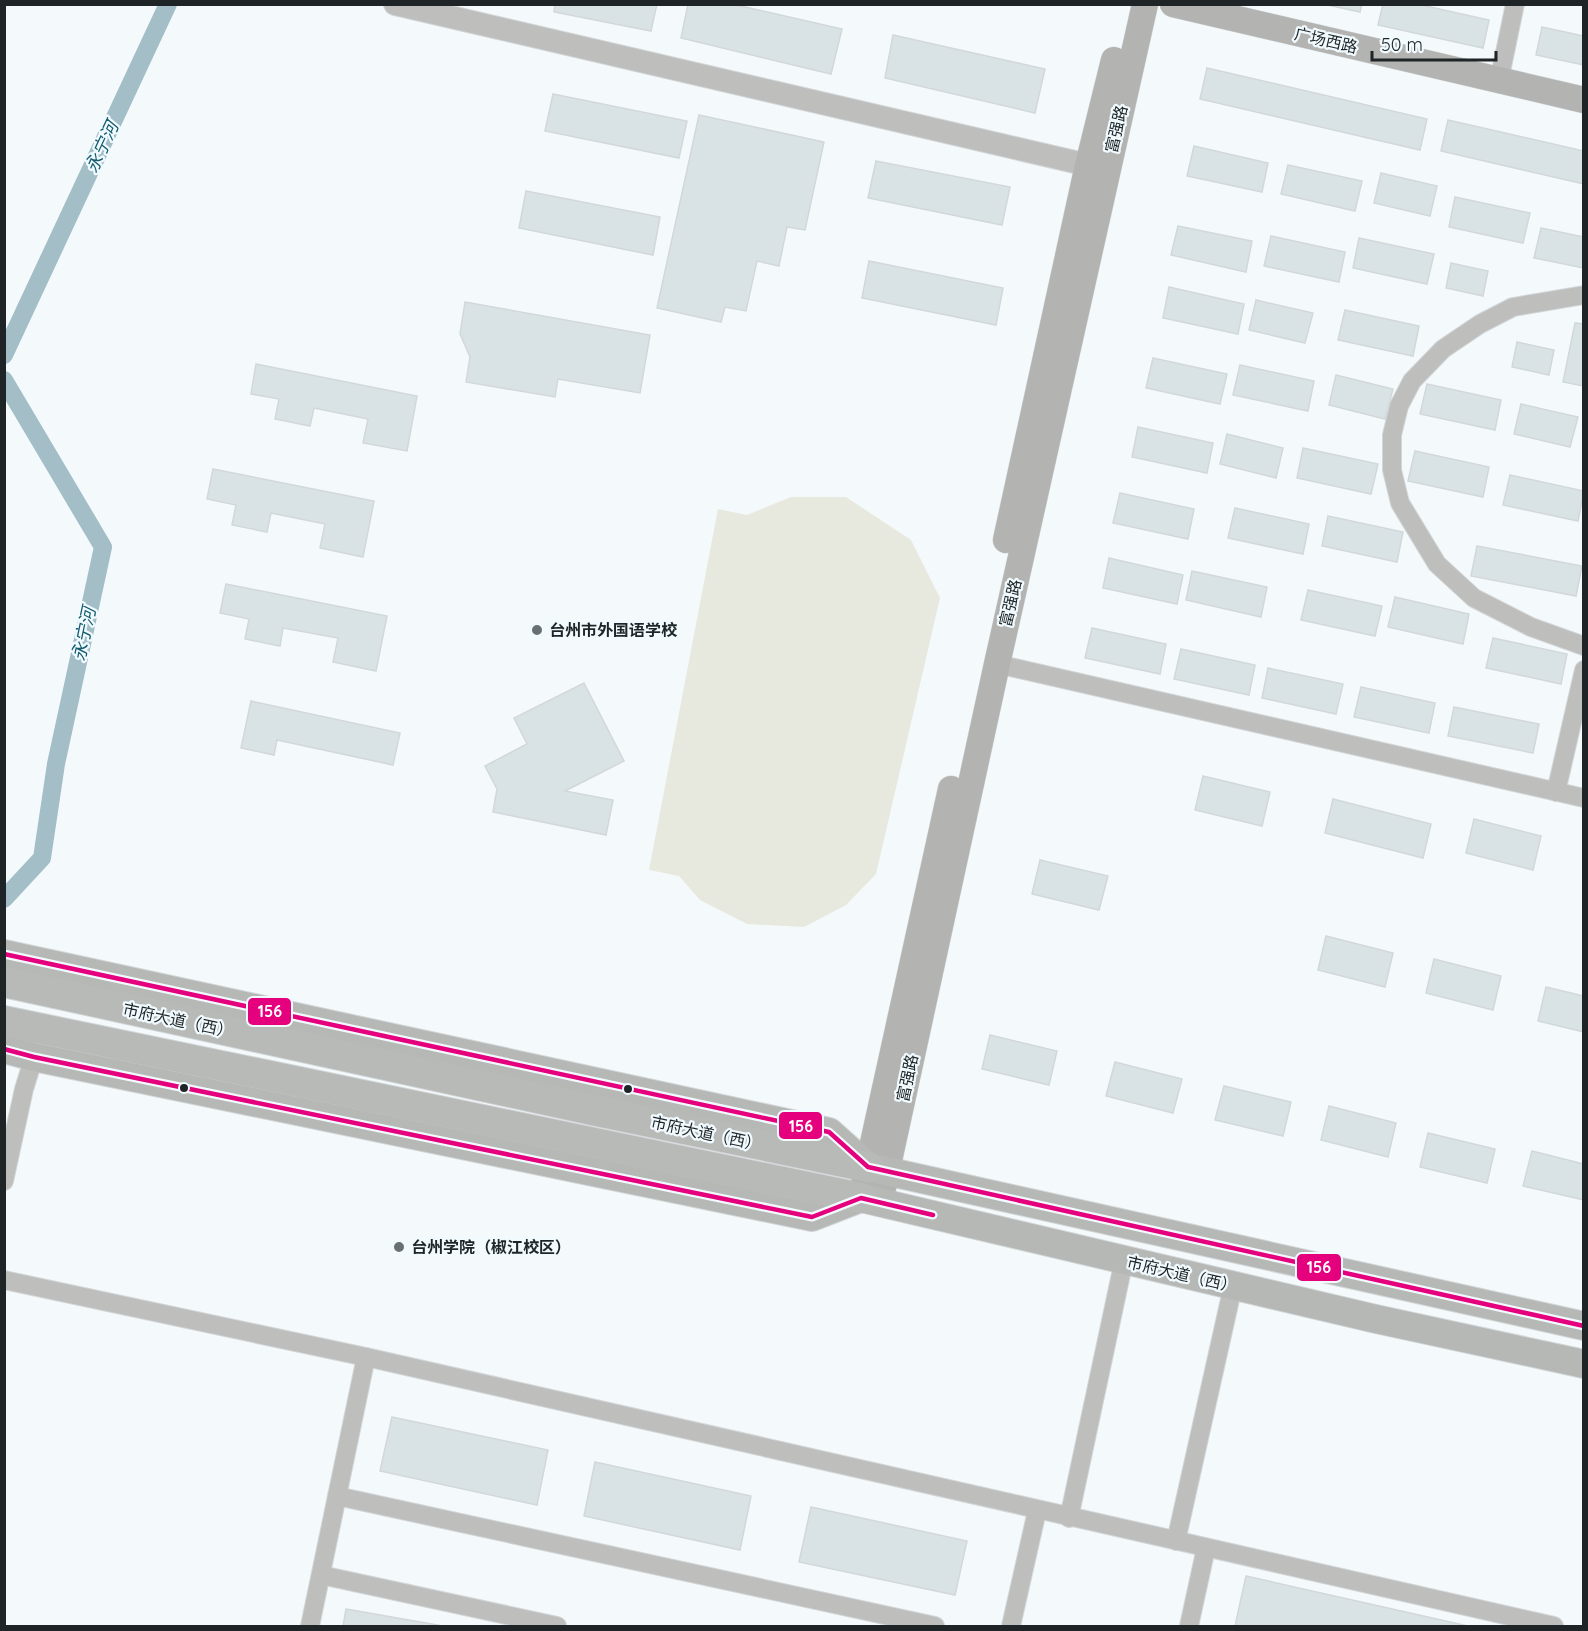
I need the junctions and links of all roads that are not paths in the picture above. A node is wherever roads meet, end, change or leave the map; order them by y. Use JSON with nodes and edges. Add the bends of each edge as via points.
{"nodes":[{"id":1,"x":395,"y":4,"type":"edge"},
{"id":2,"x":1127,"y":4,"type":"edge"},
{"id":3,"x":1145,"y":4,"type":"edge"},
{"id":4,"x":1173,"y":4,"type":"edge"},
{"id":5,"x":1515,"y":4,"type":"edge"},
{"id":6,"x":1498,"y":81,"type":"junction"},
{"id":7,"x":1584,"y":100,"type":"edge"},
{"id":8,"x":1098,"y":167,"type":"junction"},
{"id":9,"x":1584,"y":295,"type":"edge"},
{"id":10,"x":1584,"y":646,"type":"edge"},
{"id":11,"x":997,"y":664,"type":"junction"},
{"id":12,"x":1584,"y":670,"type":"edge"},
{"id":13,"x":1556,"y":792,"type":"junction"},
{"id":14,"x":1584,"y":798,"type":"edge"},
{"id":15,"x":4,"y":954,"type":"edge"},
{"id":16,"x":4,"y":981,"type":"edge"},
{"id":17,"x":4,"y":1021,"type":"edge"},
{"id":18,"x":4,"y":1049,"type":"edge"},
{"id":19,"x":34,"y":1057,"type":"junction"},
{"id":20,"x":878,"y":1169,"type":"junction"},
{"id":21,"x":4,"y":1181,"type":"edge"},
{"id":22,"x":871,"y":1200,"type":"junction"},
{"id":23,"x":1124,"y":1260,"type":"junction"},
{"id":24,"x":4,"y":1280,"type":"edge"},
{"id":25,"x":1233,"y":1286,"type":"junction"},
{"id":26,"x":1584,"y":1326,"type":"edge"},
{"id":27,"x":366,"y":1357,"type":"junction"},
{"id":28,"x":1584,"y":1364,"type":"edge"},
{"id":29,"x":337,"y":1496,"type":"junction"},
{"id":30,"x":1037,"y":1511,"type":"junction"},
{"id":31,"x":1069,"y":1518,"type":"junction"},
{"id":32,"x":1176,"y":1541,"type":"junction"},
{"id":33,"x":1206,"y":1548,"type":"junction"},
{"id":34,"x":321,"y":1575,"type":"junction"},
{"id":35,"x":310,"y":1626,"type":"edge"},
{"id":36,"x":557,"y":1626,"type":"edge"},
{"id":37,"x":935,"y":1626,"type":"edge"},
{"id":38,"x":1011,"y":1626,"type":"edge"},
{"id":39,"x":1189,"y":1626,"type":"edge"},
{"id":40,"x":1554,"y":1626,"type":"edge"}],
"edges":[{"from":1,"to":8,"type":"street"},
{"from":2,"to":8,"type":"main road","name":"富强路"},
{"from":3,"to":8,"type":"main road","name":"富强路"},
{"from":4,"to":6,"type":"main road","name":"广场西路"},
{"from":5,"to":6,"type":"street"},
{"from":6,"to":7,"type":"main road","name":"广场西路"},
{"from":8,"to":11,"type":"main road","name":"富强路"},
{"from":8,"to":20,"type":"main road","name":"富强路"},
{"from":9,"to":10,"type":"street","via":[[1513,307],[1443,349],[1412,381],[1399,406],[1392,435],[1392,470],[1400,503],[1437,564],[1474,598],[1531,627]]},
{"from":11,"to":13,"type":"street"},
{"from":11,"to":20,"type":"main road","name":"富强路"},
{"from":12,"to":13,"type":"street"},
{"from":13,"to":14,"type":"street"},
{"from":15,"to":20,"type":"main road","via":[[829,1132]]},
{"from":16,"to":20,"type":"highway","name":"市府大道（西）"},
{"from":17,"to":22,"type":"highway","name":"市府大道（西）"},
{"from":18,"to":19,"type":"main road"},
{"from":19,"to":21,"type":"street"},
{"from":19,"to":22,"type":"main road","via":[[812,1217]]},
{"from":20,"to":22,"type":"main road","name":"富强路"},
{"from":20,"to":26,"type":"main road","name":"市府大道（西）"},
{"from":22,"to":23,"type":"main road","name":"市府大道（西）"},
{"from":23,"to":25,"type":"main road","name":"市府大道（西）"},
{"from":23,"to":31,"type":"street"},
{"from":24,"to":27,"type":"street"},
{"from":25,"to":28,"type":"main road","name":"市府大道（西）"},
{"from":25,"to":32,"type":"street"},
{"from":27,"to":29,"type":"street"},
{"from":27,"to":30,"type":"street"},
{"from":29,"to":34,"type":"street"},
{"from":29,"to":37,"type":"street"},
{"from":30,"to":31,"type":"street"},
{"from":30,"to":38,"type":"street"},
{"from":31,"to":32,"type":"street"},
{"from":32,"to":33,"type":"street"},
{"from":33,"to":39,"type":"street"},
{"from":33,"to":40,"type":"street"},
{"from":34,"to":35,"type":"street"},
{"from":34,"to":36,"type":"street"}]}
